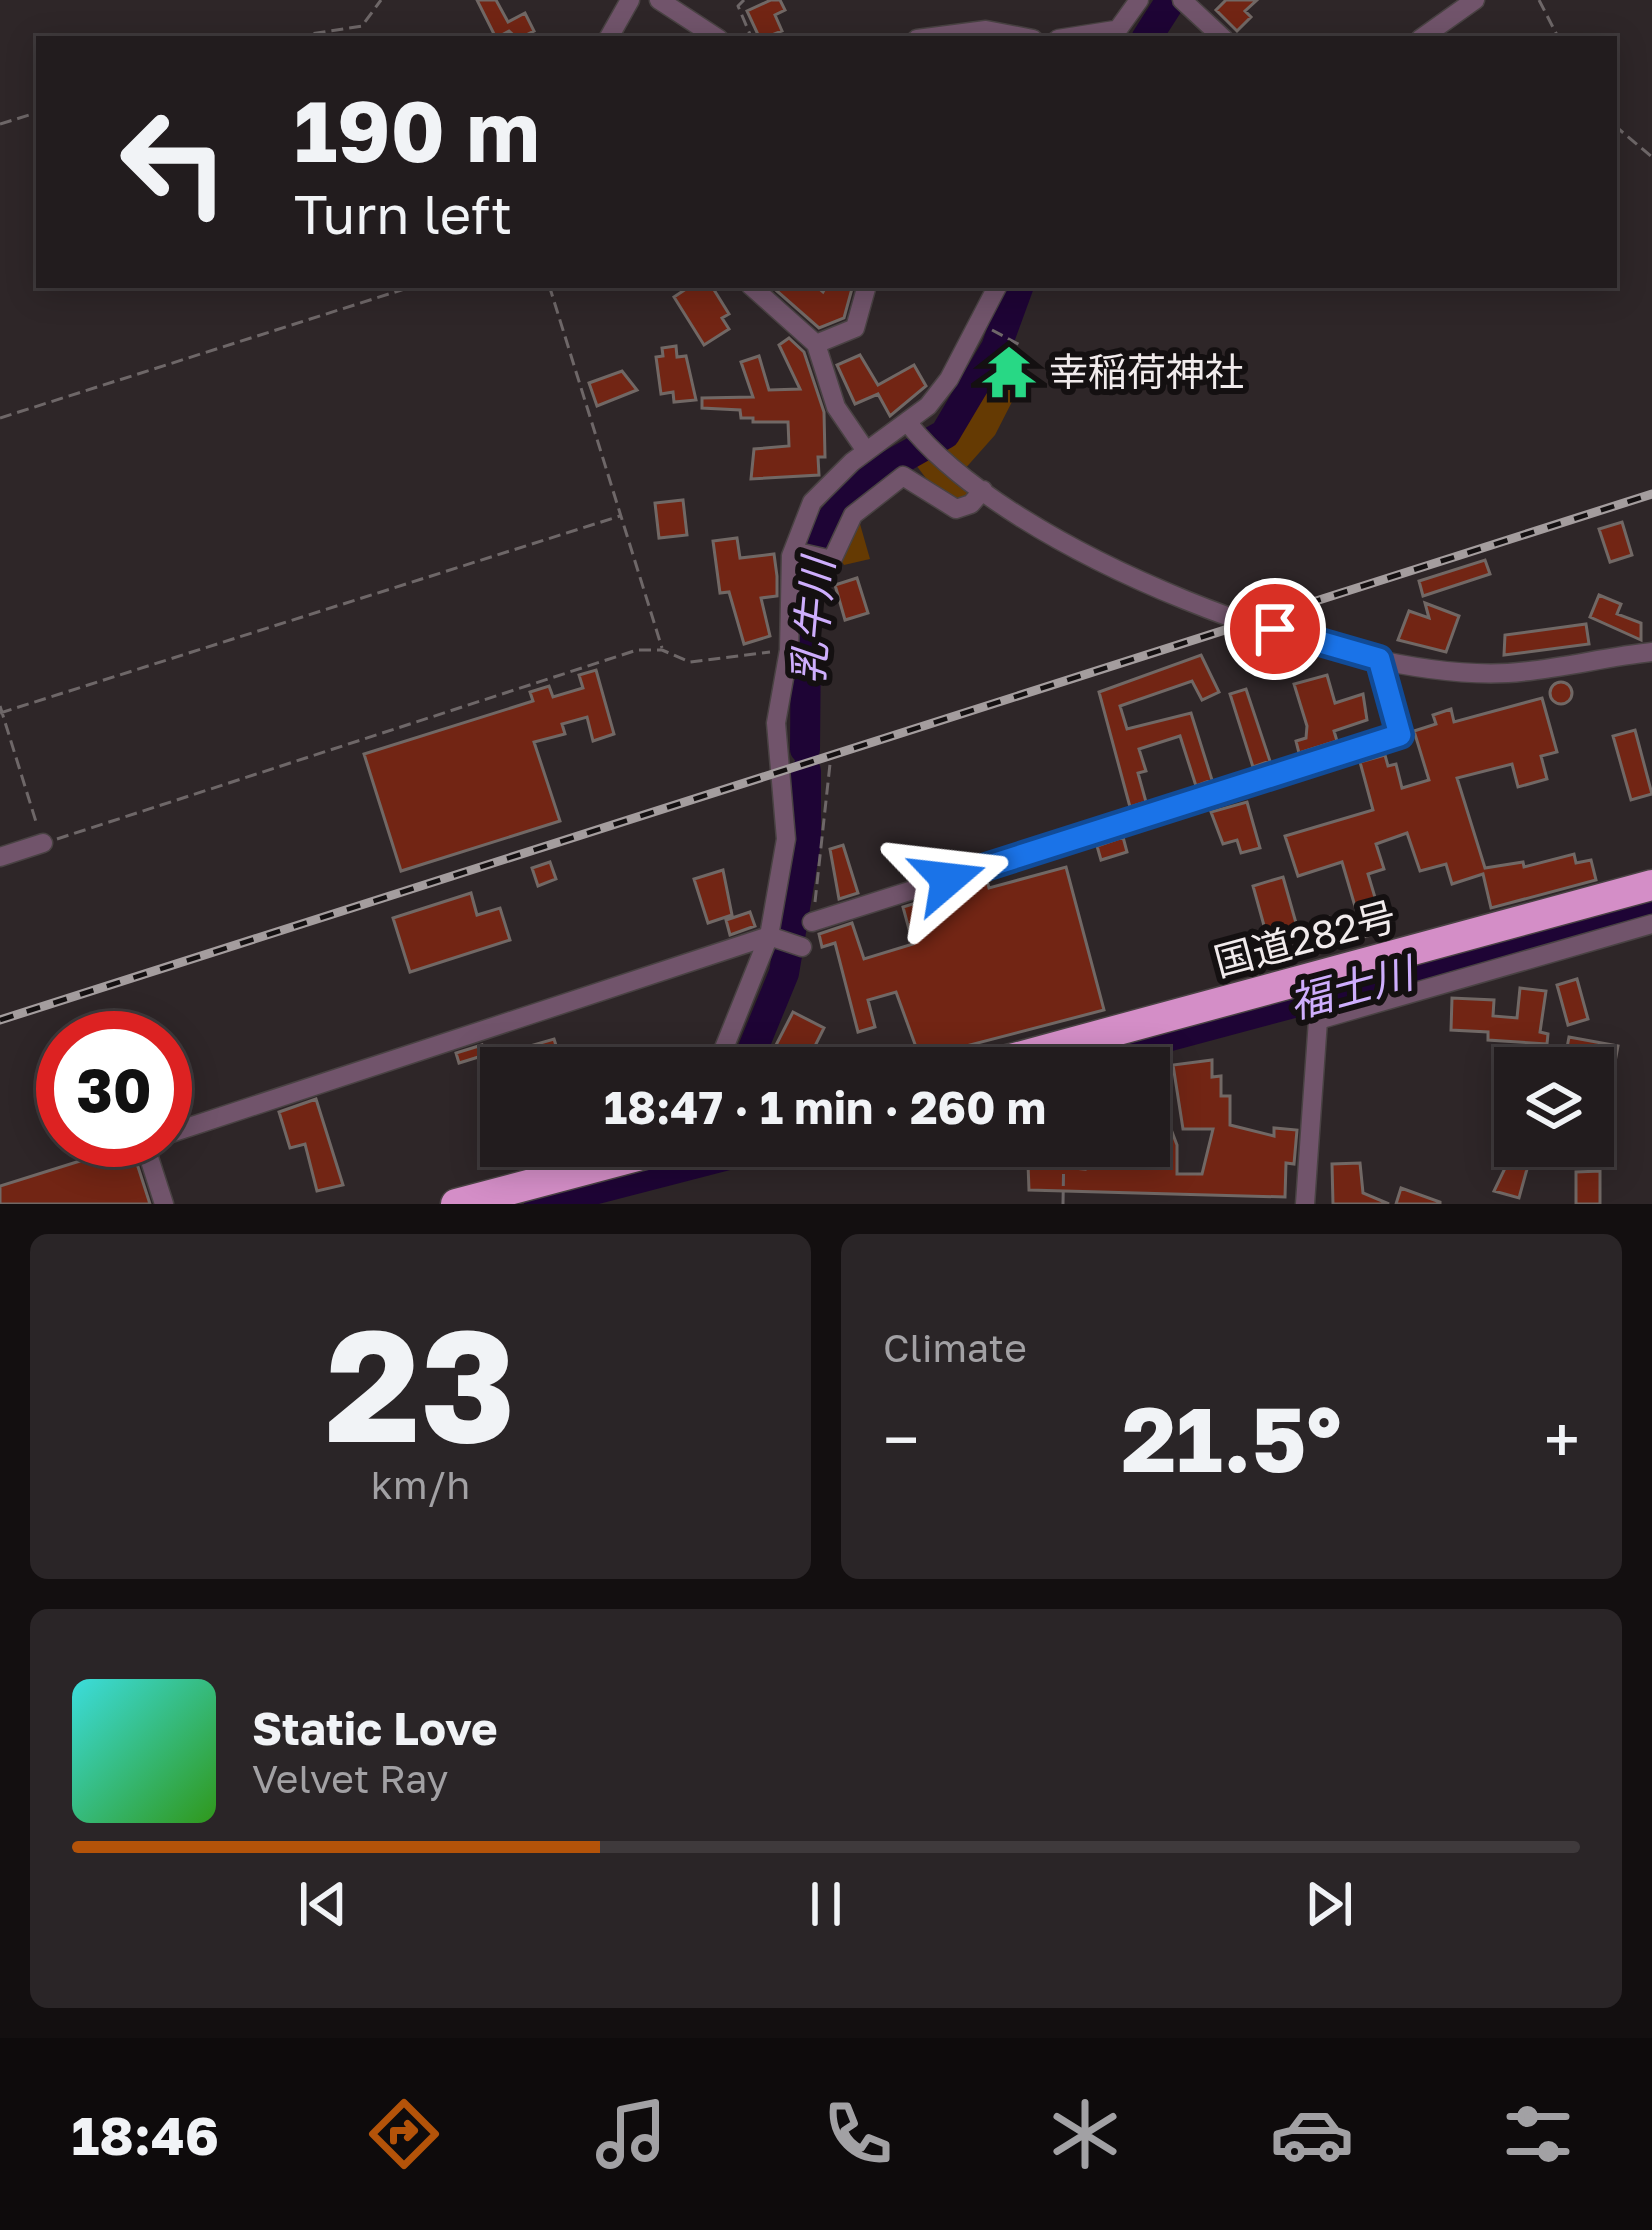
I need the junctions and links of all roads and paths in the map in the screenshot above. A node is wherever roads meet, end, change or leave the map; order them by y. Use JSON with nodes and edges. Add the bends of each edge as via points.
{"nodes":[{"id":1,"x":381,"y":0,"type":"edge"},
{"id":2,"x":630,"y":0,"type":"edge"},
{"id":3,"x":659,"y":0,"type":"edge"},
{"id":4,"x":744,"y":0,"type":"edge"},
{"id":5,"x":1139,"y":0,"type":"edge"},
{"id":6,"x":1182,"y":0,"type":"edge"},
{"id":7,"x":1474,"y":0,"type":"edge"},
{"id":8,"x":1539,"y":0,"type":"edge"},
{"id":9,"x":1113,"y":35,"type":"edge"},
{"id":10,"x":297,"y":36,"type":"edge"},
{"id":11,"x":610,"y":36,"type":"edge"},
{"id":12,"x":714,"y":36,"type":"edge"},
{"id":13,"x":751,"y":36,"type":"edge"},
{"id":14,"x":940,"y":36,"type":"edge"},
{"id":15,"x":1017,"y":36,"type":"edge"},
{"id":16,"x":1221,"y":36,"type":"edge"},
{"id":17,"x":1424,"y":36,"type":"edge"},
{"id":18,"x":1557,"y":36,"type":"edge"},
{"id":19,"x":36,"y":113,"type":"edge"},
{"id":20,"x":0,"y":124,"type":"edge"},
{"id":21,"x":1617,"y":128,"type":"edge"},
{"id":22,"x":1652,"y":157,"type":"edge"},
{"id":23,"x":408,"y":288,"type":"edge"},
{"id":24,"x":550,"y":288,"type":"edge"},
{"id":25,"x":753,"y":288,"type":"edge"},
{"id":26,"x":865,"y":288,"type":"edge"},
{"id":27,"x":996,"y":288,"type":"edge"},
{"id":28,"x":989,"y":329,"type":"dead end"},
{"id":29,"x":816,"y":344,"type":"junction"},
{"id":30,"x":1016,"y":355,"type":"dead end"},
{"id":31,"x":0,"y":418,"type":"edge"},
{"id":32,"x":908,"y":423,"type":"junction"},
{"id":33,"x":866,"y":451,"type":"junction"},
{"id":34,"x":983,"y":490,"type":"junction"},
{"id":35,"x":620,"y":516,"type":"junction"},
{"id":36,"x":794,"y":551,"type":"junction"},
{"id":37,"x":662,"y":650,"type":"junction"},
{"id":38,"x":789,"y":650,"type":"junction"},
{"id":39,"x":1652,"y":652,"type":"edge"},
{"id":40,"x":1379,"y":659,"type":"junction"},
{"id":41,"x":1,"y":711,"type":"edge"},
{"id":42,"x":830,"y":764,"type":"dead end"},
{"id":43,"x":43,"y":843,"type":"junction"},
{"id":44,"x":0,"y":857,"type":"edge"},
{"id":45,"x":1652,"y":885,"type":"edge"},
{"id":46,"x":812,"y":922,"type":"joint"},
{"id":47,"x":1517,"y":923,"type":"junction"},
{"id":48,"x":1652,"y":924,"type":"edge"},
{"id":49,"x":773,"y":938,"type":"junction"},
{"id":50,"x":802,"y":947,"type":"dead end"},
{"id":51,"x":1528,"y":957,"type":"junction"},
{"id":52,"x":725,"y":1047,"type":"edge"},
{"id":53,"x":1056,"y":1047,"type":"edge"},
{"id":54,"x":192,"y":1126,"type":"edge"},
{"id":55,"x":152,"y":1167,"type":"edge"},
{"id":56,"x":596,"y":1167,"type":"edge"},
{"id":57,"x":1064,"y":1167,"type":"edge"},
{"id":58,"x":164,"y":1204,"type":"edge"},
{"id":59,"x":456,"y":1204,"type":"edge"},
{"id":60,"x":1063,"y":1204,"type":"edge"},
{"id":61,"x":1305,"y":1204,"type":"edge"}],
"edges":[{"from":1,"to":10,"type":"path","via":[[362,26]]},
{"from":2,"to":11,"type":"street"},
{"from":3,"to":12,"type":"street"},
{"from":4,"to":13,"type":"path","via":[[738,6]]},
{"from":5,"to":9,"type":"street"},
{"from":6,"to":16,"type":"street"},
{"from":7,"to":17,"type":"street"},
{"from":8,"to":18,"type":"path"},
{"from":14,"to":15,"type":"street"},
{"from":19,"to":20,"type":"path"},
{"from":21,"to":22,"type":"path"},
{"from":23,"to":31,"type":"path"},
{"from":24,"to":35,"type":"path"},
{"from":25,"to":29,"type":"street"},
{"from":26,"to":29,"type":"street","via":[[855,328]]},
{"from":27,"to":32,"type":"street","via":[[949,379]]},
{"from":28,"to":30,"type":"path","via":[[1020,345]]},
{"from":29,"to":33,"type":"street","via":[[836,406]]},
{"from":32,"to":33,"type":"street"},
{"from":32,"to":34,"type":"street","via":[[933,455]]},
{"from":33,"to":36,"type":"street","via":[[812,502]]},
{"from":34,"to":36,"type":"street","via":[[956,509],[903,476],[853,515],[832,560]]},
{"from":34,"to":40,"type":"street","via":[[1042,531],[1136,578]]},
{"from":35,"to":37,"type":"path"},
{"from":35,"to":41,"type":"path"},
{"from":36,"to":38,"type":"street"},
{"from":37,"to":38,"type":"path","via":[[690,662]]},
{"from":37,"to":43,"type":"path","via":[[637,650]]},
{"from":38,"to":49,"type":"street","via":[[776,723],[786,839]]},
{"from":39,"to":40,"type":"street","via":[[1505,674]]},
{"from":40,"to":46,"type":"street","via":[[1400,735]]},
{"from":41,"to":43,"type":"path"},
{"from":42,"to":46,"type":"path"},
{"from":43,"to":44,"type":"street"},
{"from":45,"to":47,"type":"highway","name":"国道282号"},
{"from":47,"to":51,"type":"street"},
{"from":47,"to":53,"type":"highway","name":"国道282号"},
{"from":48,"to":51,"type":"street"},
{"from":49,"to":50,"type":"street"},
{"from":49,"to":52,"type":"street"},
{"from":49,"to":54,"type":"street"},
{"from":51,"to":61,"type":"street","via":[[1318,1020]]},
{"from":55,"to":58,"type":"street"},
{"from":56,"to":59,"type":"highway"},
{"from":57,"to":60,"type":"path"}]}
